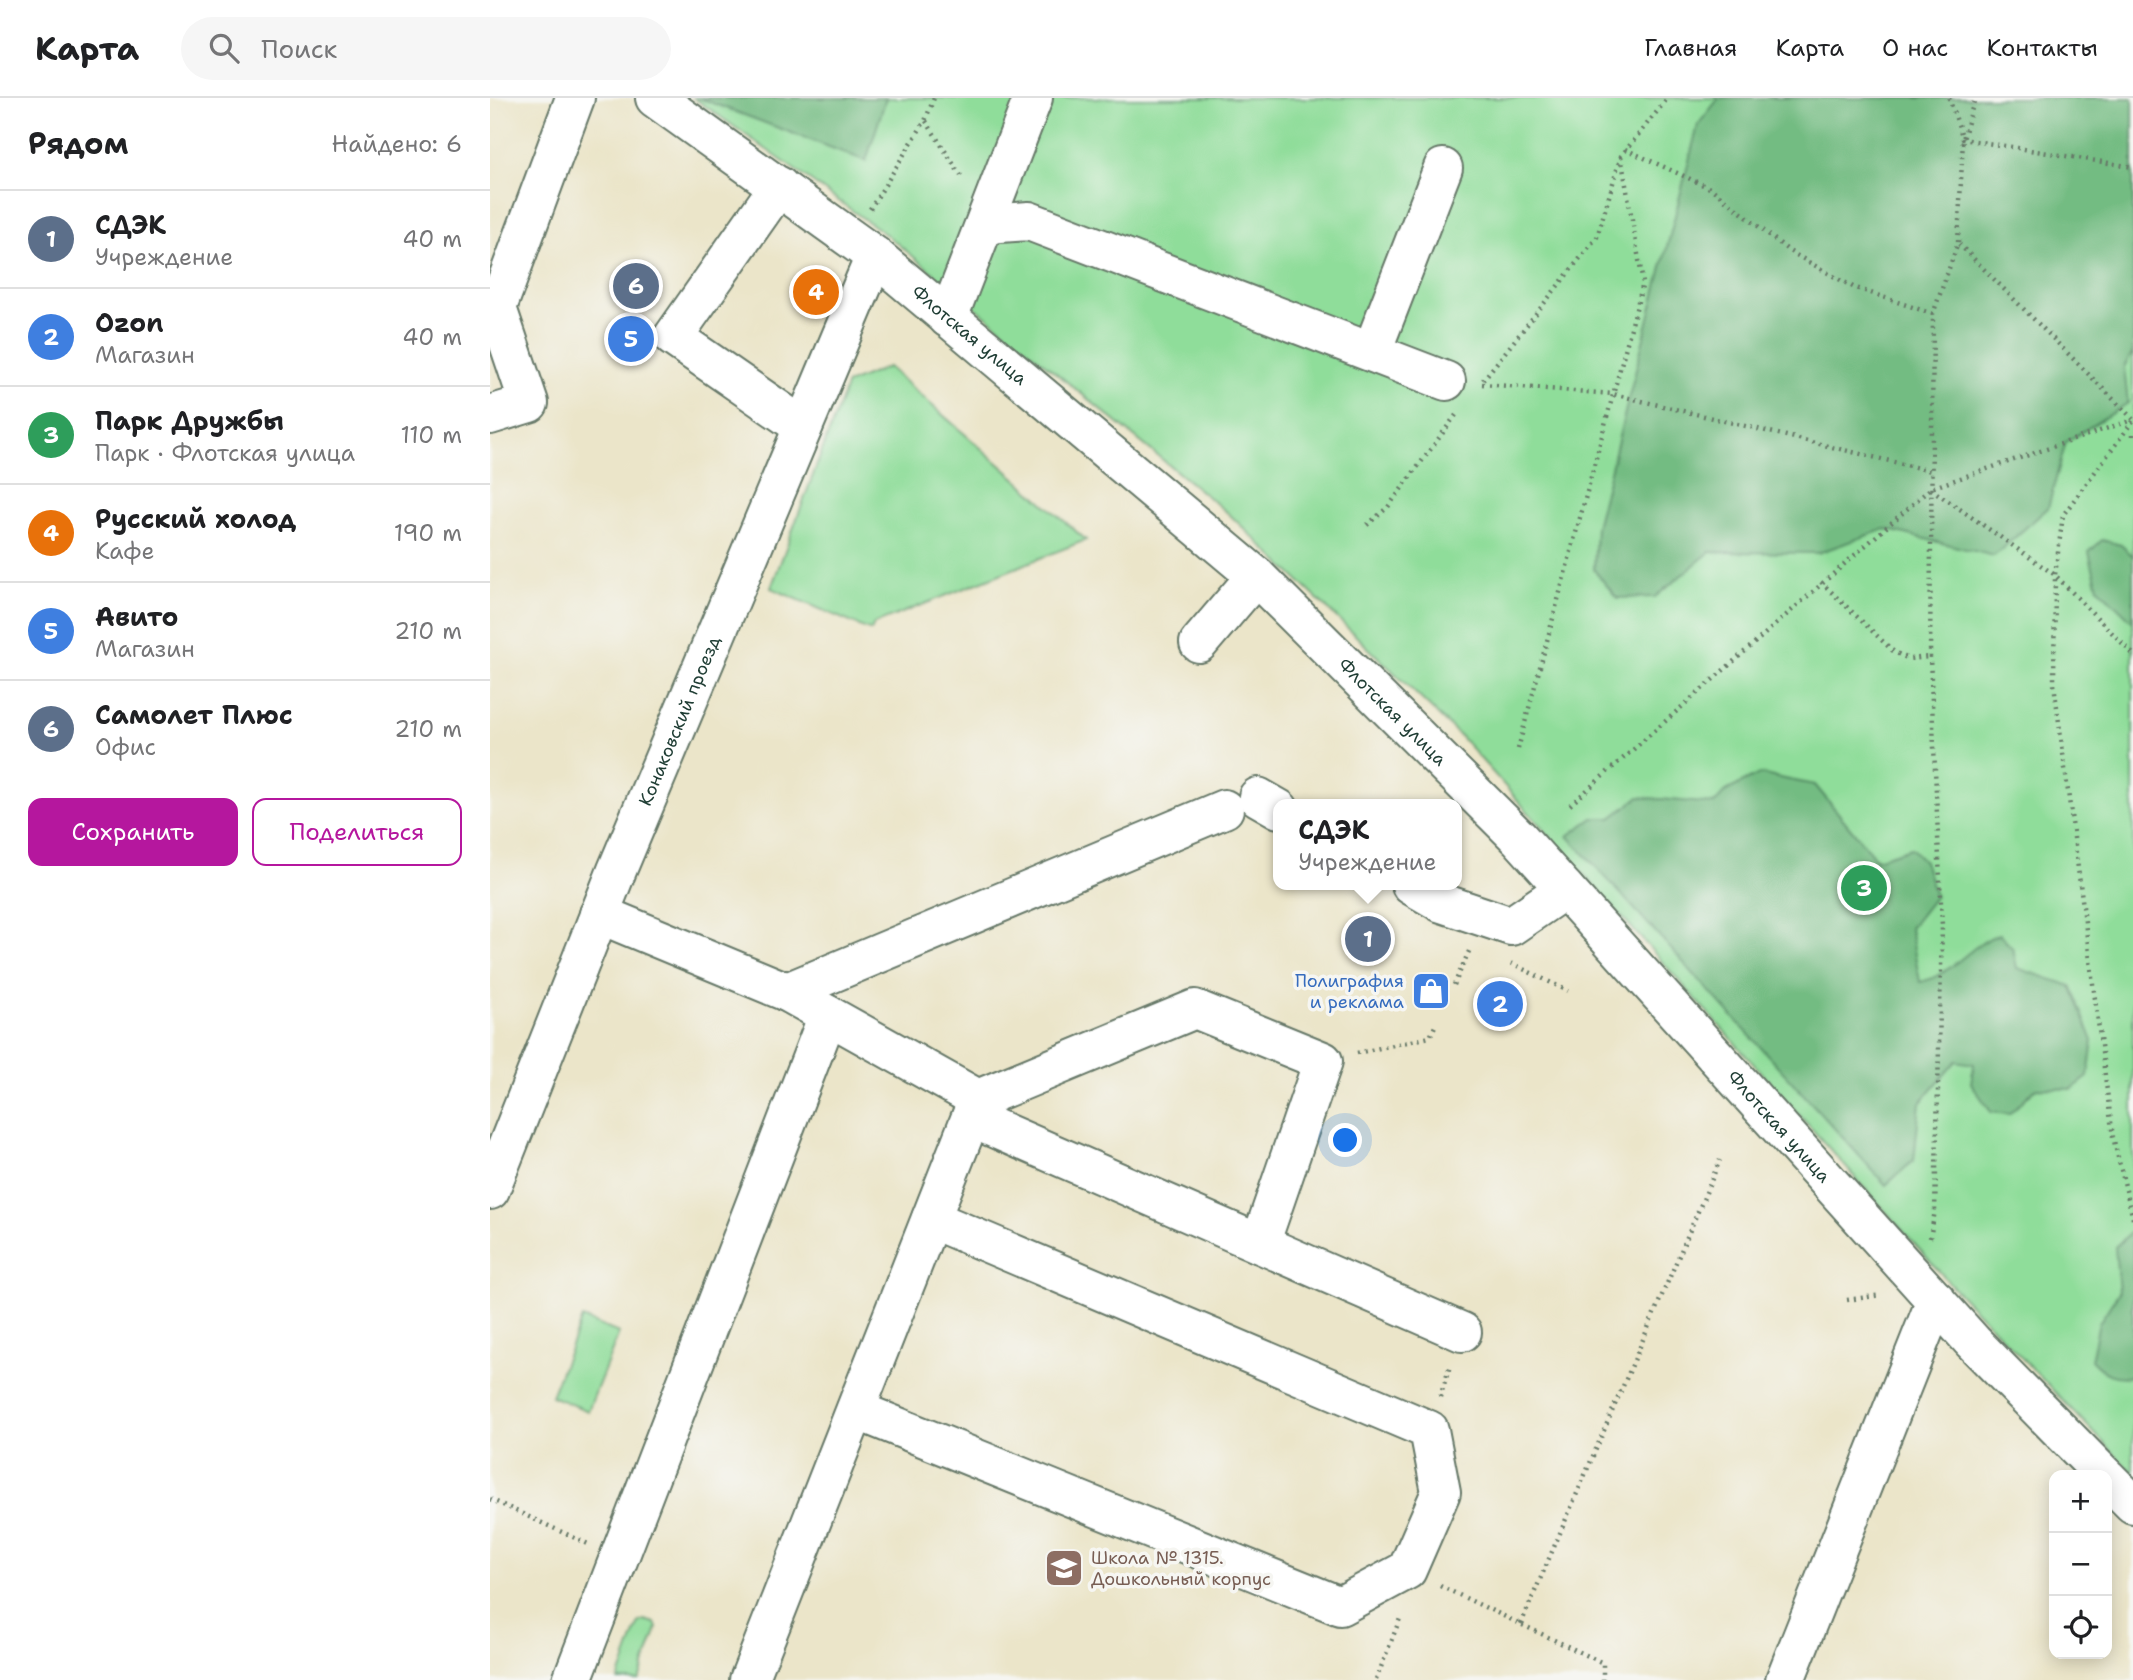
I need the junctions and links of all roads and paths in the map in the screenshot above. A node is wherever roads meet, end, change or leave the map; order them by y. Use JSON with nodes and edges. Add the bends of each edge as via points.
{"nodes":[{"id":1,"x":575,"y":98,"type":"edge"},
{"id":2,"x":655,"y":98,"type":"edge"},
{"id":3,"x":934,"y":98,"type":"edge"},
{"id":4,"x":1033,"y":98,"type":"edge"},
{"id":5,"x":1668,"y":98,"type":"edge"},
{"id":6,"x":1949,"y":98,"type":"edge"},
{"id":7,"x":1975,"y":98,"type":"edge"},
{"id":8,"x":925,"y":121,"type":"junction"},
{"id":9,"x":1963,"y":139,"type":"junction"},
{"id":10,"x":1625,"y":149,"type":"junction"},
{"id":11,"x":1621,"y":156,"type":"junction"},
{"id":12,"x":2133,"y":167,"type":"edge"},
{"id":13,"x":1443,"y":168,"type":"dead end"},
{"id":14,"x":779,"y":186,"type":"junction"},
{"id":15,"x":969,"y":189,"type":"dead end"},
{"id":16,"x":864,"y":219,"type":"dead end"},
{"id":17,"x":986,"y":224,"type":"junction"},
{"id":18,"x":1958,"y":243,"type":"junction"},
{"id":19,"x":875,"y":256,"type":"junction"},
{"id":20,"x":1933,"y":314,"type":"junction"},
{"id":21,"x":948,"y":318,"type":"junction"},
{"id":22,"x":1372,"y":351,"type":"junction"},
{"id":23,"x":1455,"y":394,"type":"joint"},
{"id":24,"x":1613,"y":394,"type":"junction"},
{"id":25,"x":490,"y":415,"type":"edge"},
{"id":26,"x":2133,"y":420,"type":"edge"},
{"id":27,"x":803,"y":427,"type":"junction"},
{"id":28,"x":2133,"y":434,"type":"edge"},
{"id":29,"x":2133,"y":440,"type":"edge"},
{"id":30,"x":1931,"y":471,"type":"junction"},
{"id":31,"x":1931,"y":488,"type":"junction"},
{"id":32,"x":1367,"y":525,"type":"dead end"},
{"id":33,"x":2055,"y":575,"type":"junction"},
{"id":34,"x":1256,"y":576,"type":"junction"},
{"id":35,"x":1821,"y":582,"type":"junction"},
{"id":36,"x":1199,"y":643,"type":"dead end"},
{"id":37,"x":2133,"y":653,"type":"edge"},
{"id":38,"x":1930,"y":656,"type":"junction"},
{"id":39,"x":1518,"y":750,"type":"dead end"},
{"id":40,"x":1570,"y":804,"type":"dead end"},
{"id":41,"x":1253,"y":805,"type":"edge"},
{"id":42,"x":1565,"y":889,"type":"junction"},
{"id":43,"x":1420,"y":890,"type":"edge"},
{"id":44,"x":599,"y":914,"type":"junction"},
{"id":45,"x":1472,"y":945,"type":"dead end"},
{"id":46,"x":1454,"y":985,"type":"dead end"},
{"id":47,"x":787,"y":992,"type":"junction"},
{"id":48,"x":828,"y":1015,"type":"junction"},
{"id":49,"x":1435,"y":1026,"type":"dead end"},
{"id":50,"x":1323,"y":1061,"type":"junction"},
{"id":51,"x":975,"y":1109,"type":"junction"},
{"id":52,"x":1720,"y":1160,"type":"dead end"},
{"id":53,"x":492,"y":1182,"type":"edge"},
{"id":54,"x":931,"y":1219,"type":"junction"},
{"id":55,"x":2133,"y":1219,"type":"edge"},
{"id":56,"x":1260,"y":1244,"type":"junction"},
{"id":57,"x":1928,"y":1245,"type":"dead end"},
{"id":58,"x":1884,"y":1295,"type":"dead end"},
{"id":59,"x":1847,"y":1300,"type":"dead end"},
{"id":60,"x":1936,"y":1300,"type":"junction"},
{"id":61,"x":1462,"y":1332,"type":"joint"},
{"id":62,"x":856,"y":1410,"type":"junction"},
{"id":63,"x":1429,"y":1430,"type":"junction"},
{"id":64,"x":2099,"y":1470,"type":"edge"},
{"id":65,"x":2112,"y":1483,"type":"edge"},
{"id":66,"x":490,"y":1499,"type":"edge"},
{"id":67,"x":2133,"y":1504,"type":"edge"},
{"id":68,"x":618,"y":1558,"type":"junction"},
{"id":69,"x":1407,"y":1570,"type":"junction"},
{"id":70,"x":1521,"y":1623,"type":"junction"},
{"id":71,"x":572,"y":1680,"type":"edge"},
{"id":72,"x":749,"y":1680,"type":"edge"},
{"id":73,"x":1376,"y":1680,"type":"edge"},
{"id":74,"x":1602,"y":1680,"type":"edge"},
{"id":75,"x":1784,"y":1680,"type":"edge"}],
"edges":[{"from":1,"to":25,"type":"street","via":[[497,308],[529,403]]},
{"from":2,"to":14,"type":"street","name":"Флотская улица"},
{"from":3,"to":8,"type":"path"},
{"from":4,"to":17,"type":"street"},
{"from":5,"to":10,"type":"path"},
{"from":6,"to":9,"type":"path"},
{"from":7,"to":9,"type":"path"},
{"from":8,"to":15,"type":"path"},
{"from":8,"to":16,"type":"path"},
{"from":9,"to":12,"type":"path"},
{"from":9,"to":18,"type":"path"},
{"from":10,"to":11,"type":"path"},
{"from":10,"to":20,"type":"path","via":[[1712,189],[1789,251],[1853,287]]},
{"from":11,"to":24,"type":"path","via":[[1643,283]]},
{"from":11,"to":24,"type":"path","via":[[1597,237],[1479,384]]},
{"from":13,"to":22,"type":"street"},
{"from":14,"to":19,"type":"street","name":"Флотская улица"},
{"from":14,"to":27,"type":"street","via":[[673,337]]},
{"from":17,"to":21,"type":"street"},
{"from":17,"to":22,"type":"street","via":[[1029,221]]},
{"from":18,"to":20,"type":"path"},
{"from":18,"to":26,"type":"path"},
{"from":19,"to":21,"type":"street","name":"Флотская улица"},
{"from":19,"to":27,"type":"street","name":"Конаковский проезд"},
{"from":20,"to":30,"type":"path"},
{"from":21,"to":34,"type":"street","name":"Флотская улица"},
{"from":22,"to":23,"type":"street"},
{"from":23,"to":32,"type":"path","via":[[1388,508]]},
{"from":24,"to":30,"type":"path"},
{"from":24,"to":39,"type":"path"},
{"from":26,"to":31,"type":"path"},
{"from":26,"to":33,"type":"path","via":[[2063,515]]},
{"from":27,"to":44,"type":"street","name":"Конаковский проезд"},
{"from":28,"to":29,"type":"path"},
{"from":30,"to":31,"type":"path"},
{"from":31,"to":33,"type":"path"},
{"from":31,"to":35,"type":"path"},
{"from":31,"to":38,"type":"path"},
{"from":33,"to":37,"type":"path"},
{"from":33,"to":55,"type":"path","via":[[2054,684],[2113,1137]]},
{"from":34,"to":36,"type":"street"},
{"from":34,"to":42,"type":"street","name":"Флотская улица"},
{"from":35,"to":38,"type":"path","via":[[1894,652],[1909,659]]},
{"from":35,"to":40,"type":"path"},
{"from":38,"to":57,"type":"path","via":[[1942,926],[1935,1211]]},
{"from":41,"to":47,"type":"street"},
{"from":42,"to":43,"type":"street","via":[[1511,926],[1443,903]]},
{"from":42,"to":60,"type":"street","name":"Флотская улица"},
{"from":44,"to":47,"type":"street"},
{"from":44,"to":53,"type":"street","name":"Конаковский проезд"},
{"from":45,"to":46,"type":"path"},
{"from":47,"to":48,"type":"street"},
{"from":48,"to":51,"type":"street"},
{"from":48,"to":68,"type":"street"},
{"from":49,"to":50,"type":"path","via":[[1430,1037]]},
{"from":50,"to":51,"type":"street","via":[[1195,1009]]},
{"from":50,"to":56,"type":"street"},
{"from":51,"to":54,"type":"street"},
{"from":51,"to":56,"type":"street"},
{"from":52,"to":70,"type":"path"},
{"from":54,"to":62,"type":"street"},
{"from":54,"to":63,"type":"street"},
{"from":56,"to":61,"type":"street"},
{"from":58,"to":59,"type":"path"},
{"from":60,"to":64,"type":"street","name":"Флотская улица"},
{"from":60,"to":75,"type":"street"},
{"from":61,"to":63,"type":"path"},
{"from":62,"to":69,"type":"street","via":[[1340,1606]]},
{"from":62,"to":72,"type":"street"},
{"from":63,"to":69,"type":"street","via":[[1441,1492]]},
{"from":65,"to":67,"type":"street","name":"Флотская улица"},
{"from":66,"to":68,"type":"path"},
{"from":68,"to":71,"type":"street"},
{"from":69,"to":70,"type":"path"},
{"from":69,"to":73,"type":"path","via":[[1403,1611]]},
{"from":70,"to":74,"type":"path","via":[[1603,1663]]}]}
